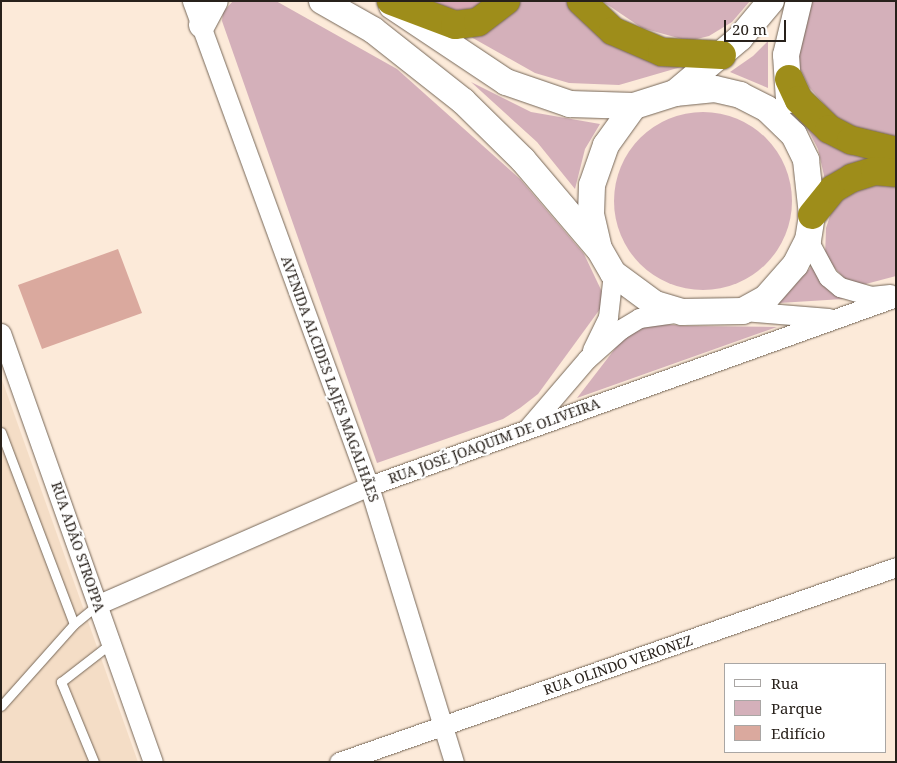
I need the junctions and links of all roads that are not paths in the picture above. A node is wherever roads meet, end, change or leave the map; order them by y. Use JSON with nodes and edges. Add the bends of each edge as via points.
{"nodes":[{"id":1,"x":192,"y":1,"type":"edge"},
{"id":2,"x":215,"y":1,"type":"edge"},
{"id":3,"x":322,"y":1,"type":"edge"},
{"id":4,"x":385,"y":1,"type":"edge"},
{"id":5,"x":391,"y":1,"type":"edge"},
{"id":6,"x":506,"y":1,"type":"edge"},
{"id":7,"x":581,"y":1,"type":"edge"},
{"id":8,"x":771,"y":1,"type":"edge"},
{"id":9,"x":799,"y":1,"type":"edge"},
{"id":10,"x":202,"y":25,"type":"junction"},
{"id":11,"x":722,"y":54,"type":"junction"},
{"id":12,"x":789,"y":79,"type":"junction"},
{"id":13,"x":675,"y":92,"type":"junction"},
{"id":14,"x":634,"y":106,"type":"junction"},
{"id":15,"x":794,"y":135,"type":"junction"},
{"id":16,"x":896,"y":151,"type":"edge"},
{"id":17,"x":896,"y":173,"type":"edge"},
{"id":18,"x":810,"y":227,"type":"junction"},
{"id":19,"x":600,"y":249,"type":"junction"},
{"id":20,"x":613,"y":273,"type":"junction"},
{"id":21,"x":896,"y":295,"type":"edge"},
{"id":22,"x":743,"y":311,"type":"junction"},
{"id":23,"x":682,"y":312,"type":"junction"},
{"id":24,"x":838,"y":318,"type":"junction"},
{"id":25,"x":1,"y":333,"type":"edge"},
{"id":26,"x":587,"y":359,"type":"junction"},
{"id":27,"x":526,"y":430,"type":"junction"},
{"id":28,"x":1,"y":432,"type":"edge"},
{"id":29,"x":369,"y":486,"type":"junction"},
{"id":30,"x":896,"y":568,"type":"edge"},
{"id":31,"x":99,"y":604,"type":"junction"},
{"id":32,"x":74,"y":624,"type":"junction"},
{"id":33,"x":110,"y":644,"type":"junction"},
{"id":34,"x":1,"y":706,"type":"edge"},
{"id":35,"x":440,"y":726,"type":"junction"},
{"id":36,"x":94,"y":762,"type":"edge"},
{"id":37,"x":153,"y":762,"type":"edge"},
{"id":38,"x":340,"y":762,"type":"edge"},
{"id":39,"x":454,"y":762,"type":"edge"}],
"edges":[{"from":1,"to":10,"type":"street","name":"AVENIDA ALCIDES LAJES MAGALHÃES"},
{"from":2,"to":10,"type":"main road"},
{"from":3,"to":19,"type":"main road","via":[[373,30],[463,100]]},
{"from":4,"to":14,"type":"main road","via":[[506,82],[570,104]]},
{"from":5,"to":6,"type":"highway","via":[[455,25],[478,22]]},
{"from":7,"to":11,"type":"highway","via":[[612,31],[653,49],[686,56]]},
{"from":8,"to":11,"type":"main road"},
{"from":9,"to":12,"type":"main road","via":[[786,54]]},
{"from":10,"to":29,"type":"street","name":"AVENIDA ALCIDES LAJES MAGALHÃES"},
{"from":11,"to":13,"type":"main road"},
{"from":12,"to":15,"type":"main road"},
{"from":12,"to":16,"type":"highway","via":[[799,100],[829,129],[851,140]]},
{"from":13,"to":14,"type":"main road"},
{"from":13,"to":15,"type":"main road","via":[[715,89],[740,95],[767,109]]},
{"from":14,"to":19,"type":"main road","via":[[597,165],[591,214]]},
{"from":15,"to":18,"type":"main road","via":[[806,160]]},
{"from":17,"to":18,"type":"highway","via":[[875,171],[852,178],[833,189]]},
{"from":18,"to":21,"type":"street","via":[[828,277],[840,287],[870,296]]},
{"from":18,"to":22,"type":"main road","via":[[781,284]]},
{"from":19,"to":20,"type":"main road"},
{"from":20,"to":23,"type":"main road","via":[[647,300]]},
{"from":20,"to":26,"type":"street","via":[[608,317]]},
{"from":21,"to":24,"type":"street","name":"RUA JOSÉ JOAQUIM DE OLIVEIRA"},
{"from":22,"to":23,"type":"main road"},
{"from":22,"to":24,"type":"street"},
{"from":23,"to":26,"type":"street","via":[[639,318]]},
{"from":24,"to":27,"type":"street","name":"RUA JOSÉ JOAQUIM DE OLIVEIRA"},
{"from":25,"to":31,"type":"street","name":"RUA ADÃO STROPPA"},
{"from":26,"to":27,"type":"street"},
{"from":27,"to":29,"type":"street","name":"RUA JOSÉ JOAQUIM DE OLIVEIRA"},
{"from":28,"to":32,"type":"lane"},
{"from":29,"to":31,"type":"street","name":"RUA JOSÉ JOAQUIM DE OLIVEIRA"},
{"from":29,"to":35,"type":"street","name":"AVENIDA ALCIDES LAJES MAGALHÃES"},
{"from":30,"to":35,"type":"street","name":"RUA OLINDO VERONEZ"},
{"from":31,"to":32,"type":"lane"},
{"from":31,"to":33,"type":"street","name":"RUA ADÃO STROPPA"},
{"from":32,"to":34,"type":"lane"},
{"from":33,"to":36,"type":"lane","via":[[61,682]]},
{"from":33,"to":37,"type":"street","name":"RUA ADÃO STROPPA"},
{"from":35,"to":38,"type":"street","name":"RUA OLINDO VERONEZ"},
{"from":35,"to":39,"type":"street","name":"AVENIDA ALCIDES LAJES MAGALHÃES"}]}
